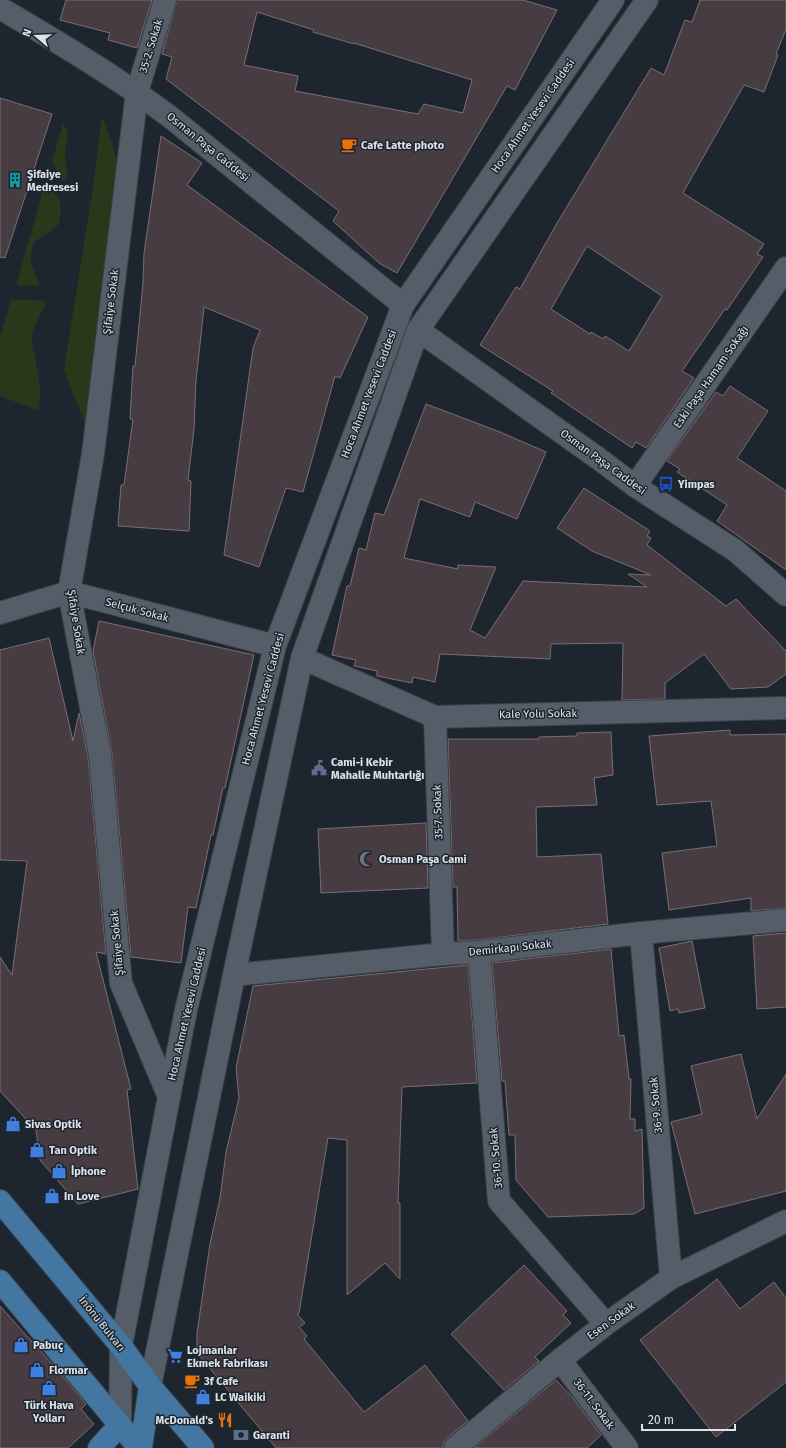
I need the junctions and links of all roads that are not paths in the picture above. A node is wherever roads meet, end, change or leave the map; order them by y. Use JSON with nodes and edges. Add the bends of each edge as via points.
{"nodes":[{"id":1,"x":165,"y":0,"type":"edge"},
{"id":2,"x":613,"y":0,"type":"edge"},
{"id":3,"x":647,"y":0,"type":"edge"},
{"id":4,"x":0,"y":8,"type":"edge"},
{"id":5,"x":137,"y":92,"type":"junction"},
{"id":6,"x":786,"y":268,"type":"edge"},
{"id":7,"x":403,"y":305,"type":"junction"},
{"id":8,"x":418,"y":330,"type":"junction"},
{"id":9,"x":635,"y":486,"type":"junction"},
{"id":10,"x":69,"y":592,"type":"junction"},
{"id":11,"x":786,"y":595,"type":"edge"},
{"id":12,"x":0,"y":613,"type":"edge"},
{"id":13,"x":275,"y":646,"type":"junction"},
{"id":14,"x":302,"y":658,"type":"junction"},
{"id":15,"x":786,"y":708,"type":"edge"},
{"id":16,"x":435,"y":717,"type":"junction"},
{"id":17,"x":786,"y":920,"type":"edge"},
{"id":18,"x":641,"y":933,"type":"junction"},
{"id":19,"x":479,"y":952,"type":"junction"},
{"id":20,"x":443,"y":954,"type":"junction"},
{"id":21,"x":234,"y":975,"type":"junction"},
{"id":22,"x":169,"y":1097,"type":"junction"},
{"id":23,"x":0,"y":1201,"type":"edge"},
{"id":24,"x":786,"y":1221,"type":"edge"},
{"id":25,"x":671,"y":1278,"type":"junction"},
{"id":26,"x":0,"y":1281,"type":"edge"},
{"id":27,"x":606,"y":1324,"type":"junction"},
{"id":28,"x":121,"y":1346,"type":"junction"},
{"id":29,"x":560,"y":1360,"type":"junction"},
{"id":30,"x":150,"y":1386,"type":"junction"},
{"id":31,"x":120,"y":1425,"type":"junction"},
{"id":32,"x":99,"y":1448,"type":"edge"},
{"id":33,"x":140,"y":1448,"type":"edge"},
{"id":34,"x":203,"y":1448,"type":"edge"},
{"id":35,"x":454,"y":1448,"type":"edge"},
{"id":36,"x":627,"y":1448,"type":"edge"}],
"edges":[{"from":1,"to":5,"type":"street","name":"35-2. Sokak"},
{"from":2,"to":7,"type":"street","name":"Hoca Ahmet Yesevi Caddesi"},
{"from":3,"to":8,"type":"street"},
{"from":4,"to":5,"type":"street","name":"Osman Paşa Caddesi"},
{"from":5,"to":7,"type":"street","name":"Osman Paşa Caddesi"},
{"from":5,"to":10,"type":"street","name":"Şifaiye Sokak","via":[[93,454]]},
{"from":6,"to":9,"type":"street","name":"Eski Paşa Hamam Sokağı"},
{"from":7,"to":13,"type":"street","name":"Hoca Ahmet Yesevi Caddesi"},
{"from":8,"to":9,"type":"street","name":"Osman Paşa Caddesi"},
{"from":8,"to":14,"type":"street"},
{"from":9,"to":11,"type":"street","name":"Osman Paşa Caddesi","via":[[736,551]]},
{"from":10,"to":12,"type":"street"},
{"from":10,"to":13,"type":"street","name":"Selçuk Sokak"},
{"from":10,"to":22,"type":"street","name":"Şifaiye Sokak","via":[[100,754],[121,983]]},
{"from":13,"to":22,"type":"street","name":"Hoca Ahmet Yesevi Caddesi","via":[[186,1010]]},
{"from":14,"to":16,"type":"street","name":"Kale Yolu Sokak"},
{"from":14,"to":21,"type":"street"},
{"from":15,"to":16,"type":"street","name":"Kale Yolu Sokak"},
{"from":16,"to":20,"type":"street","name":"35-7. Sokak"},
{"from":17,"to":18,"type":"street","name":"Demirkapı Sokak"},
{"from":18,"to":19,"type":"street","name":"Demirkapı Sokak"},
{"from":18,"to":25,"type":"street","name":"36-9. Sokak"},
{"from":19,"to":20,"type":"street","name":"Demirkapı Sokak"},
{"from":19,"to":27,"type":"street","name":"36-10. Sokak","via":[[499,1201]]},
{"from":20,"to":21,"type":"street","name":"Demirkapı Sokak"},
{"from":21,"to":30,"type":"street"},
{"from":22,"to":28,"type":"street","name":"Hoca Ahmet Yesevi Caddesi"},
{"from":23,"to":28,"type":"main road","name":"İnönü Bulvarı"},
{"from":24,"to":25,"type":"street","name":"Esen Sokak"},
{"from":25,"to":27,"type":"street","name":"Esen Sokak"},
{"from":26,"to":31,"type":"main road"},
{"from":27,"to":29,"type":"street","name":"Esen Sokak"},
{"from":28,"to":30,"type":"main road","name":"İnönü Bulvarı"},
{"from":28,"to":31,"type":"street","name":"Hoca Ahmet Yesevi Caddesi"},
{"from":29,"to":35,"type":"street","name":"Esen Sokak"},
{"from":29,"to":36,"type":"street","name":"36-11. Sokak"},
{"from":30,"to":33,"type":"main road"},
{"from":30,"to":34,"type":"main road","name":"İnönü Bulvarı"},
{"from":31,"to":32,"type":"main road"},
{"from":31,"to":33,"type":"main road"}]}
